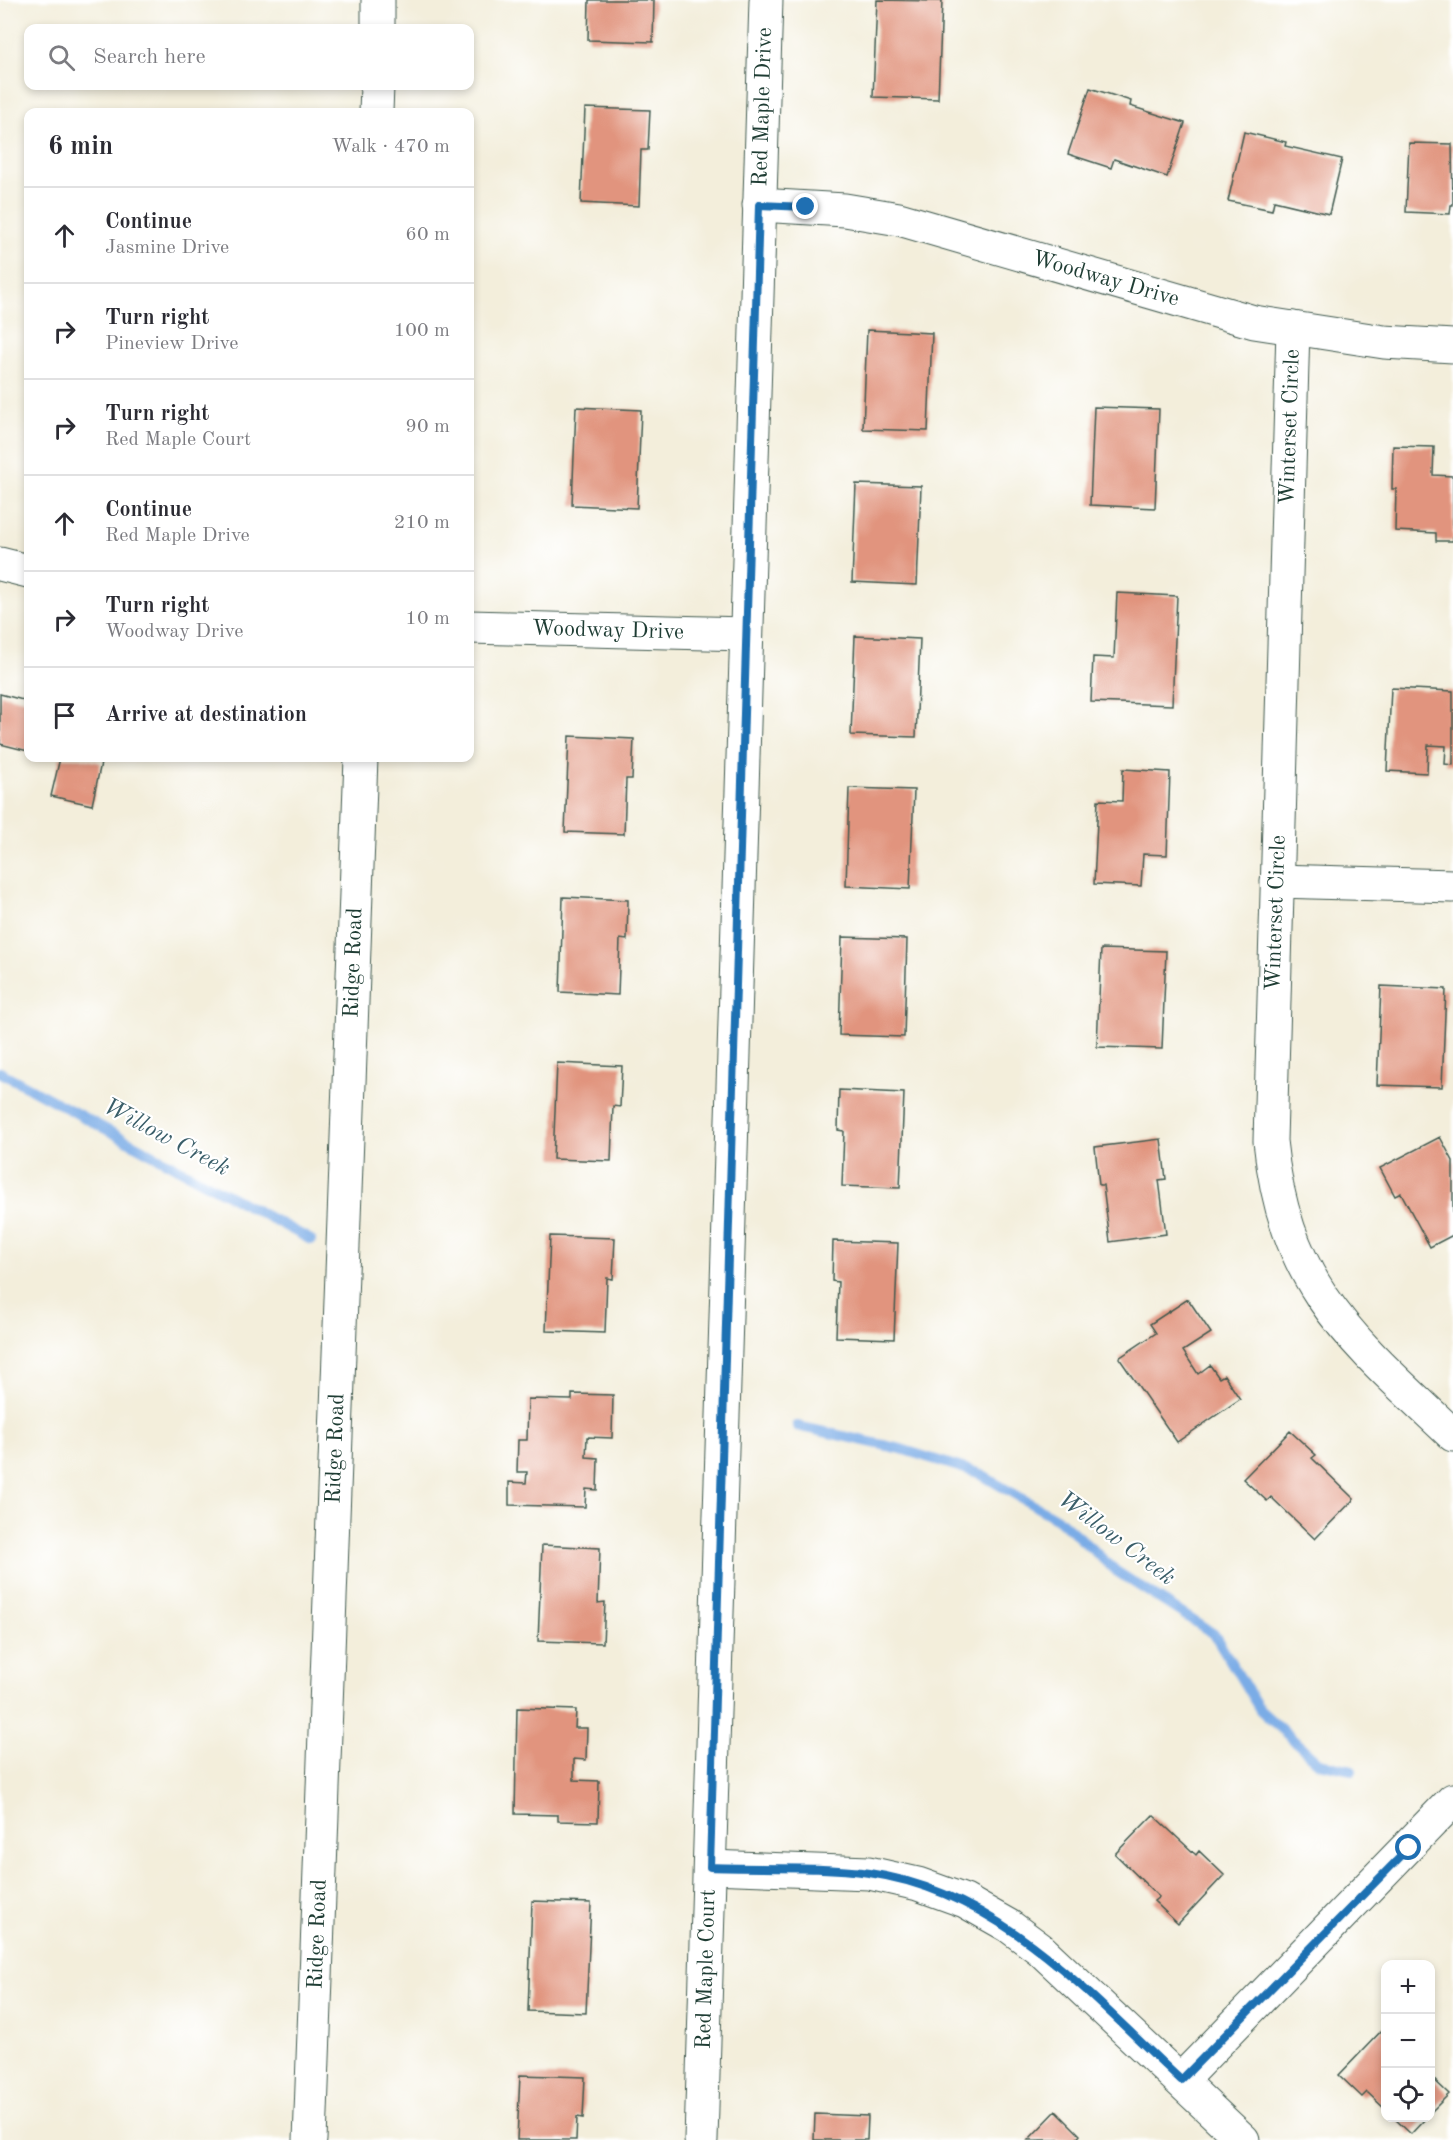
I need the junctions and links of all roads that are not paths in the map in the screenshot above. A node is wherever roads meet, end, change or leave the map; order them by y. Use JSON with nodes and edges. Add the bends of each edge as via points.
{"nodes":[{"id":1,"x":378,"y":0,"type":"edge"},
{"id":2,"x":766,"y":0,"type":"edge"},
{"id":3,"x":378,"y":24,"type":"edge"},
{"id":4,"x":377,"y":90,"type":"edge"},
{"id":5,"x":376,"y":108,"type":"edge"},
{"id":6,"x":759,"y":205,"type":"junction"},
{"id":7,"x":1293,"y":328,"type":"junction"},
{"id":8,"x":1453,"y":346,"type":"edge"},
{"id":9,"x":0,"y":564,"type":"edge"},
{"id":10,"x":24,"y":571,"type":"edge"},
{"id":11,"x":474,"y":627,"type":"edge"},
{"id":12,"x":746,"y":634,"type":"junction"},
{"id":13,"x":361,"y":762,"type":"edge"},
{"id":14,"x":1277,"y":881,"type":"junction"},
{"id":15,"x":1453,"y":886,"type":"edge"},
{"id":16,"x":724,"y":1366,"type":"joint"},
{"id":17,"x":1453,"y":1435,"type":"edge"},
{"id":18,"x":1453,"y":1800,"type":"edge"},
{"id":19,"x":710,"y":1867,"type":"junction"},
{"id":20,"x":1181,"y":2080,"type":"junction"},
{"id":21,"x":310,"y":2140,"type":"edge"},
{"id":22,"x":701,"y":2140,"type":"edge"},
{"id":23,"x":1243,"y":2140,"type":"edge"}],
"edges":[{"from":1,"to":3,"type":"street"},
{"from":2,"to":6,"type":"street","name":"Red Maple Drive"},
{"from":4,"to":5,"type":"street"},
{"from":6,"to":7,"type":"street","name":"Woodway Drive","via":[[845,210],[899,219],[1254,322]]},
{"from":6,"to":12,"type":"street","name":"Red Maple Drive"},
{"from":7,"to":8,"type":"street","name":"Woodway Drive","via":[[1384,342]]},
{"from":7,"to":14,"type":"street","name":"Winterset Circle"},
{"from":9,"to":10,"type":"street"},
{"from":11,"to":12,"type":"street","name":"Woodway Drive"},
{"from":12,"to":16,"type":"street","name":"Red Maple Drive"},
{"from":13,"to":21,"type":"street","name":"Ridge Road"},
{"from":14,"to":15,"type":"street"},
{"from":14,"to":17,"type":"street","name":"Winterset Circle","via":[[1270,1141],[1281,1209],[1300,1262],[1330,1310],[1359,1346]]},
{"from":16,"to":19,"type":"street","name":"Red Maple Court"},
{"from":18,"to":20,"type":"street"},
{"from":19,"to":20,"type":"street","via":[[868,1873],[918,1884],[965,1901],[1040,1949]]},
{"from":19,"to":22,"type":"street","name":"Red Maple Court"},
{"from":20,"to":23,"type":"street"}]}
